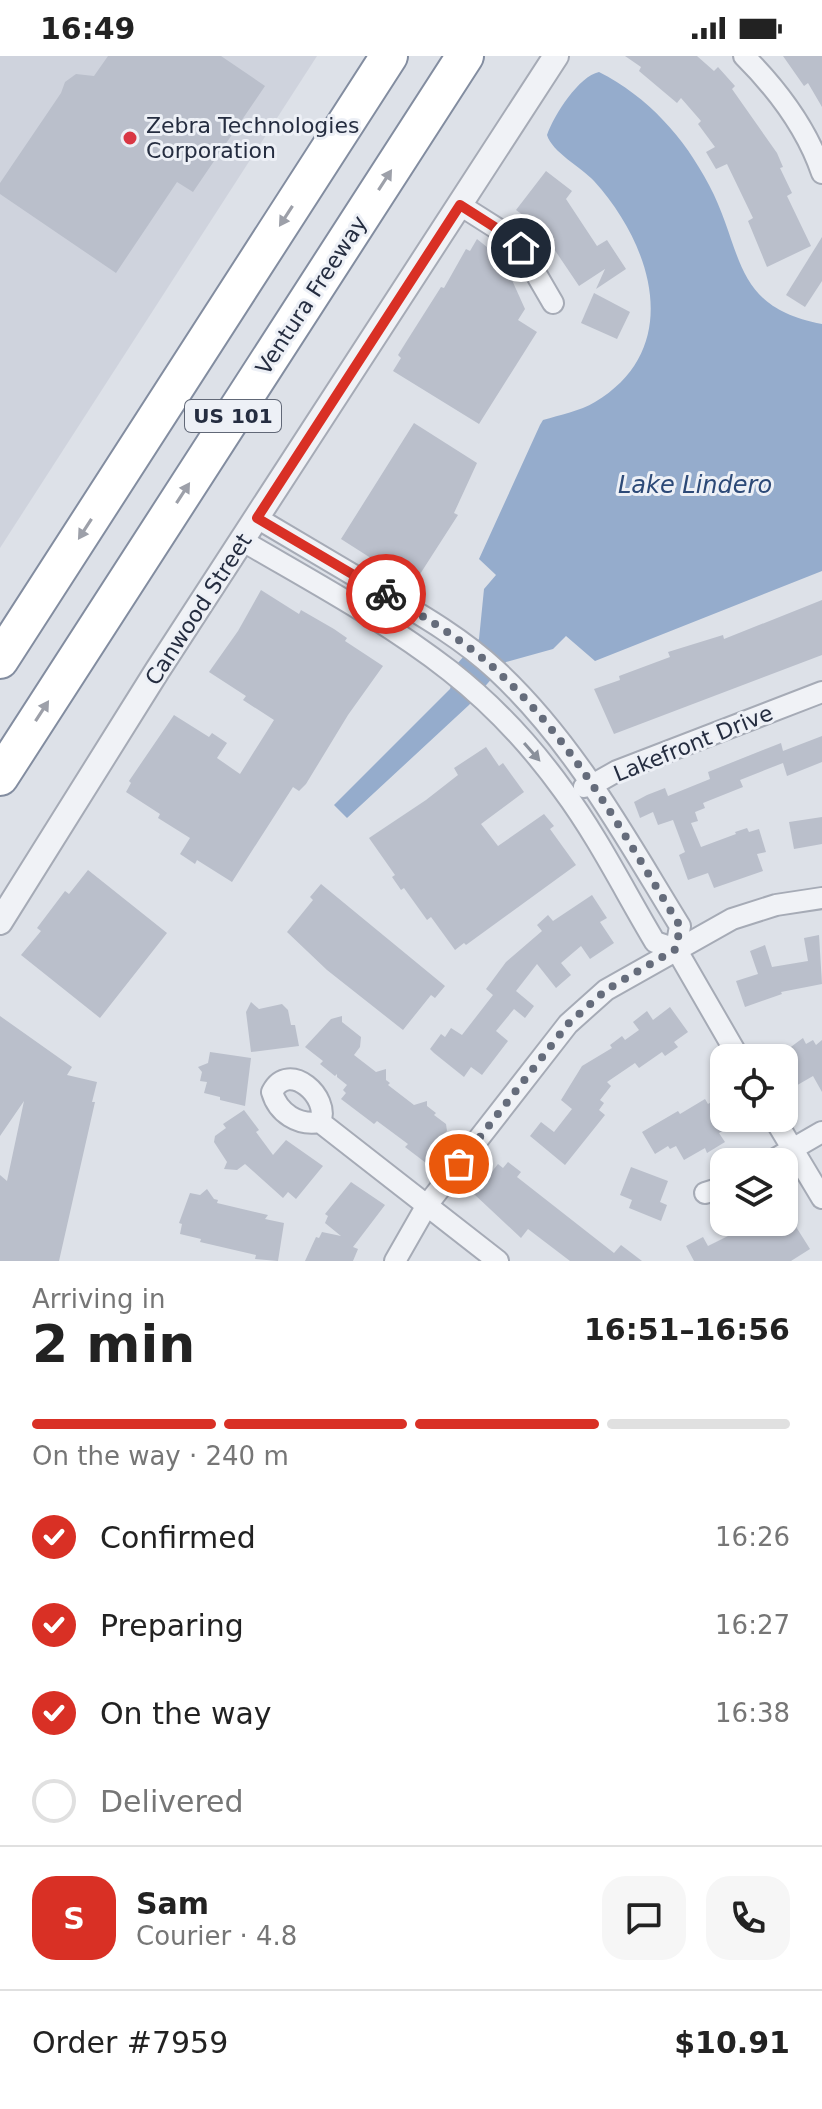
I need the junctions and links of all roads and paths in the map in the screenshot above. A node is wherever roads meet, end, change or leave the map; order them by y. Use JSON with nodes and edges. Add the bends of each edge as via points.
{"nodes":[{"id":1,"x":389,"y":56,"type":"edge"},
{"id":2,"x":465,"y":56,"type":"edge"},
{"id":3,"x":556,"y":56,"type":"edge"},
{"id":4,"x":744,"y":56,"type":"edge"},
{"id":5,"x":822,"y":173,"type":"edge"},
{"id":6,"x":460,"y":205,"type":"junction"},
{"id":7,"x":553,"y":303,"type":"dead end"},
{"id":8,"x":257,"y":518,"type":"junction"},
{"id":9,"x":243,"y":541,"type":"junction"},
{"id":10,"x":317,"y":554,"type":"junction"},
{"id":11,"x":304,"y":577,"type":"junction"},
{"id":12,"x":0,"y":660,"type":"edge"},
{"id":13,"x":822,"y":692,"type":"edge"},
{"id":14,"x":0,"y":777,"type":"edge"},
{"id":15,"x":594,"y":784,"type":"junction"},
{"id":16,"x":565,"y":792,"type":"junction"},
{"id":17,"x":822,"y":898,"type":"edge"},
{"id":18,"x":0,"y":922,"type":"edge"},
{"id":19,"x":676,"y":949,"type":"junction"},
{"id":20,"x":731,"y":1044,"type":"edge"},
{"id":21,"x":320,"y":1122,"type":"dead end"},
{"id":22,"x":822,"y":1132,"type":"edge"},
{"id":23,"x":795,"y":1148,"type":"edge"},
{"id":24,"x":798,"y":1160,"type":"edge"},
{"id":25,"x":822,"y":1198,"type":"edge"},
{"id":26,"x":427,"y":1205,"type":"junction"},
{"id":27,"x":395,"y":1261,"type":"edge"},
{"id":28,"x":498,"y":1261,"type":"edge"}],
"edges":[{"from":1,"to":12,"type":"highway","number":"US 101","one_way":true},
{"from":14,"to":2,"type":"highway","name":"Ventura Freeway","number":"US 101","one_way":true},
{"from":3,"to":6,"type":"street","name":"Canwood Street"},
{"from":4,"to":5,"type":"street","via":[[799,125]]},
{"from":6,"to":7,"type":"street","via":[[521,248]]},
{"from":6,"to":8,"type":"street","name":"Canwood Street"},
{"from":8,"to":9,"type":"street","name":"Canwood Street"},
{"from":8,"to":10,"type":"street"},
{"from":9,"to":11,"type":"street"},
{"from":9,"to":18,"type":"street","name":"Canwood Street"},
{"from":10,"to":11,"type":"street"},
{"from":10,"to":15,"type":"street","via":[[470,648],[554,733]]},
{"from":11,"to":16,"type":"street","one_way":true,"via":[[450,671],[513,731]]},
{"from":13,"to":15,"type":"street","name":"Lakefront Drive"},
{"from":15,"to":16,"type":"street","name":"Lakefront Drive"},
{"from":15,"to":19,"type":"street","via":[[680,926]]},
{"from":16,"to":19,"type":"street","via":[[655,942]]},
{"from":17,"to":19,"type":"street","via":[[732,919]]},
{"from":19,"to":20,"type":"street"},
{"from":19,"to":26,"type":"street","via":[[606,990],[568,1024]]},
{"from":21,"to":26,"type":"street"},
{"from":22,"to":23,"type":"street"},
{"from":24,"to":25,"type":"street"},
{"from":26,"to":27,"type":"street"},
{"from":26,"to":28,"type":"street"}]}
